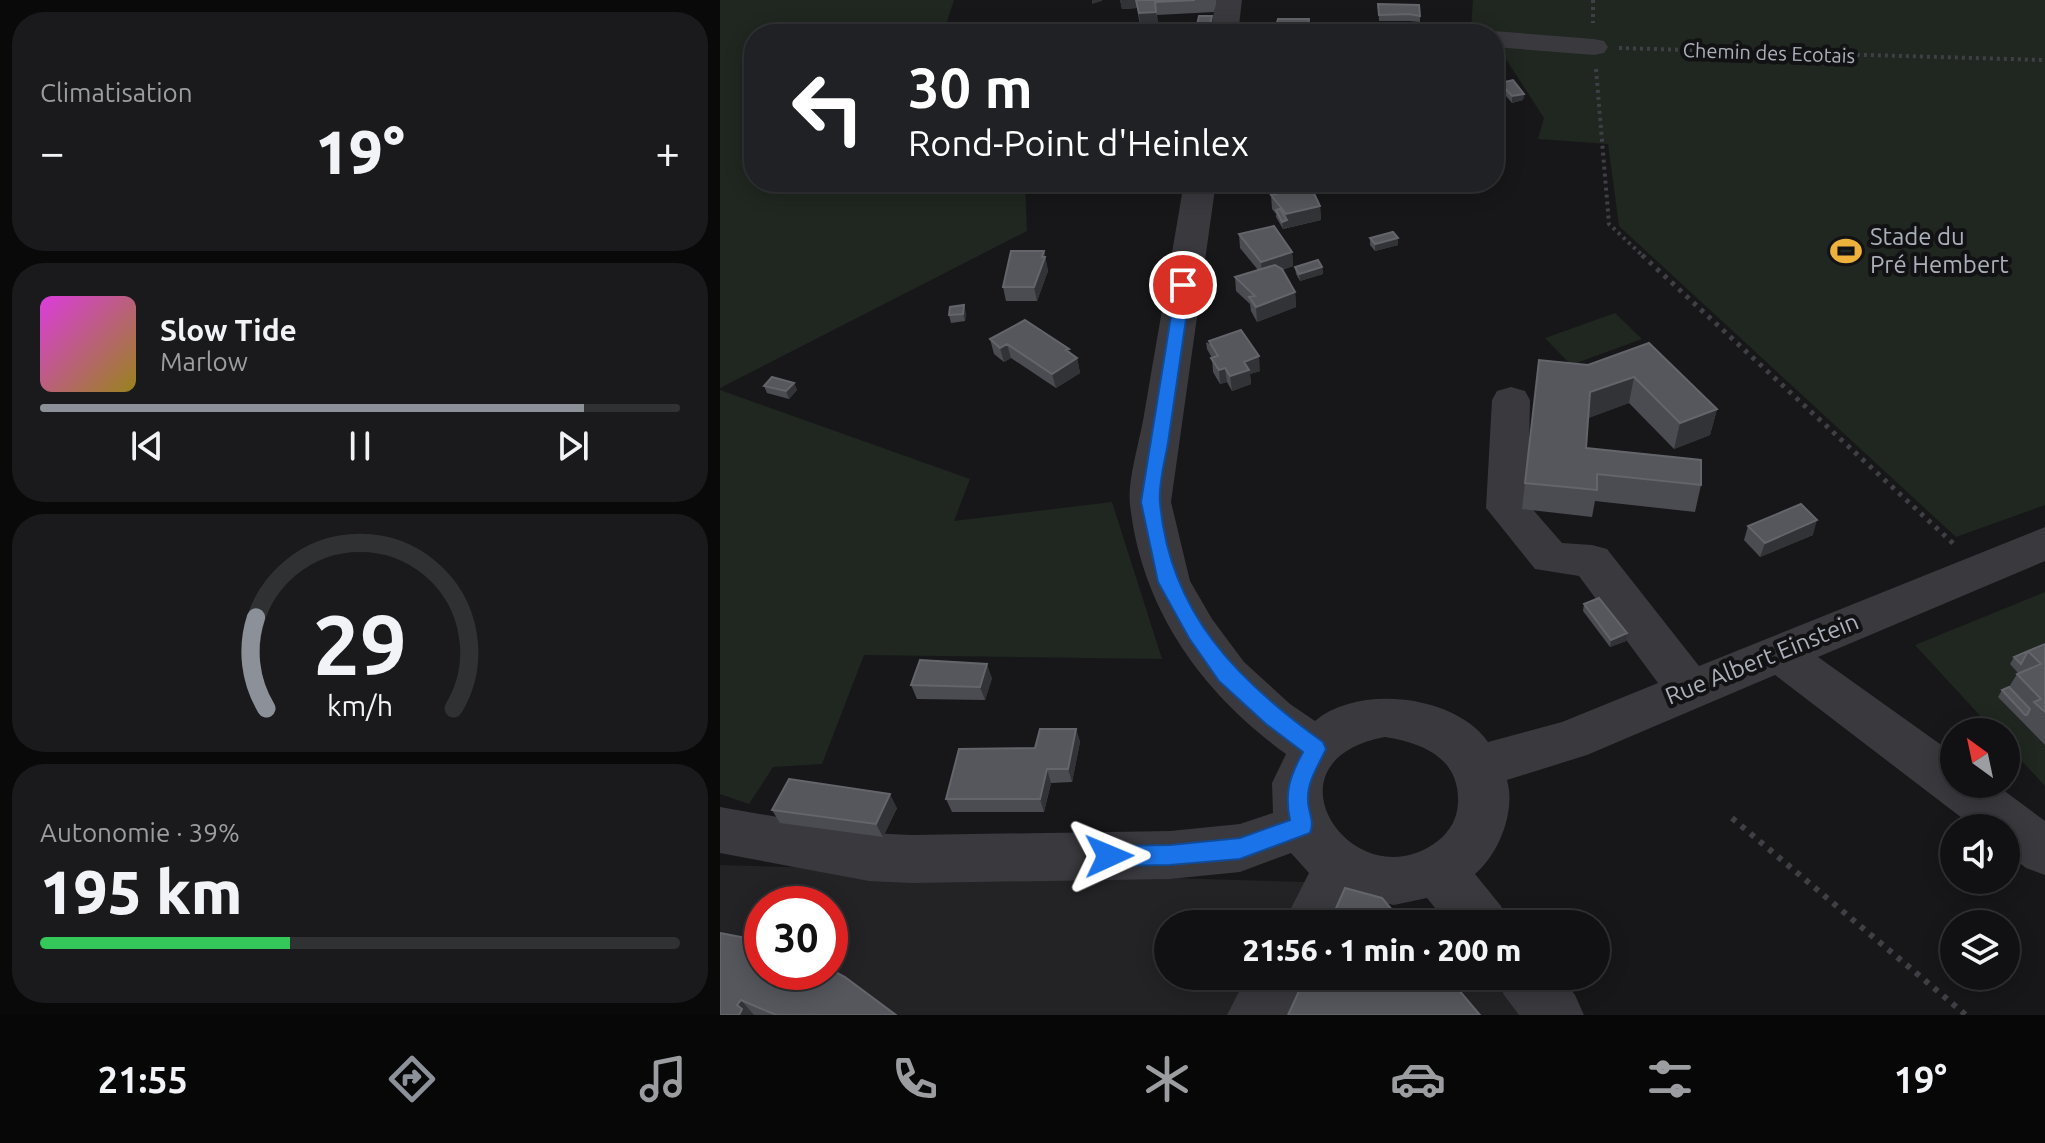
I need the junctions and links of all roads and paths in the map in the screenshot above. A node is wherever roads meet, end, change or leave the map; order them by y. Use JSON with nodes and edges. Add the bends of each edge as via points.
{"nodes":[{"id":1,"x":1229,"y":0,"type":"edge"},
{"id":2,"x":1593,"y":0,"type":"edge"},
{"id":3,"x":1225,"y":24,"type":"edge"},
{"id":4,"x":1504,"y":40,"type":"edge"},
{"id":5,"x":1594,"y":47,"type":"junction"},
{"id":6,"x":2045,"y":60,"type":"edge"},
{"id":7,"x":1198,"y":192,"type":"edge"},
{"id":8,"x":1511,"y":400,"type":"dead end"},
{"id":9,"x":2045,"y":543,"type":"edge"},
{"id":10,"x":1963,"y":554,"type":"dead end"},
{"id":11,"x":1780,"y":651,"type":"junction"},
{"id":12,"x":1689,"y":689,"type":"junction"},
{"id":13,"x":1316,"y":749,"type":"junction"},
{"id":14,"x":1477,"y":767,"type":"junction"},
{"id":15,"x":1940,"y":772,"type":"edge"},
{"id":16,"x":1975,"y":798,"type":"edge"},
{"id":17,"x":1732,"y":818,"type":"dead end"},
{"id":18,"x":1302,"y":826,"type":"junction"},
{"id":19,"x":720,"y":830,"type":"edge"},
{"id":20,"x":2045,"y":851,"type":"edge"},
{"id":21,"x":1340,"y":868,"type":"junction"},
{"id":22,"x":1438,"y":870,"type":"junction"},
{"id":23,"x":1318,"y":910,"type":"edge"},
{"id":24,"x":1471,"y":910,"type":"edge"},
{"id":25,"x":1271,"y":990,"type":"edge"},
{"id":26,"x":1535,"y":990,"type":"edge"},
{"id":27,"x":1256,"y":1015,"type":"edge"},
{"id":28,"x":1555,"y":1015,"type":"edge"},
{"id":29,"x":1966,"y":1015,"type":"edge"}],
"edges":[{"from":1,"to":3,"type":"street"},
{"from":2,"to":5,"type":"path"},
{"from":4,"to":5,"type":"street"},
{"from":5,"to":6,"type":"path","name":"Chemin des Ecotais"},
{"from":5,"to":10,"type":"path","via":[[1609,224]]},
{"from":7,"to":13,"type":"street","via":[[1150,502],[1168,582],[1196,632],[1227,675]]},
{"from":8,"to":12,"type":"street","via":[[1507,508],[1550,558],[1592,561]]},
{"from":9,"to":11,"type":"street","name":"Rue Albert Einstein"},
{"from":11,"to":12,"type":"street","name":"Rue Albert Einstein"},
{"from":11,"to":15,"type":"street"},
{"from":12,"to":14,"type":"street","name":"Rue Albert Einstein","via":[[1556,746]]},
{"from":13,"to":14,"type":"street","via":[[1356,723],[1408,719],[1450,735]]},
{"from":13,"to":18,"type":"street","via":[[1300,779]]},
{"from":14,"to":22,"type":"street","via":[[1484,811],[1473,839]]},
{"from":16,"to":20,"type":"street"},
{"from":17,"to":29,"type":"path"},
{"from":18,"to":19,"type":"street","via":[[1240,848],[1170,855],[911,859],[869,857]]},
{"from":18,"to":21,"type":"street","via":[[1310,841]]},
{"from":21,"to":22,"type":"street","via":[[1392,881]]},
{"from":21,"to":23,"type":"street"},
{"from":22,"to":24,"type":"street"},
{"from":25,"to":27,"type":"street"},
{"from":26,"to":28,"type":"street"}]}
